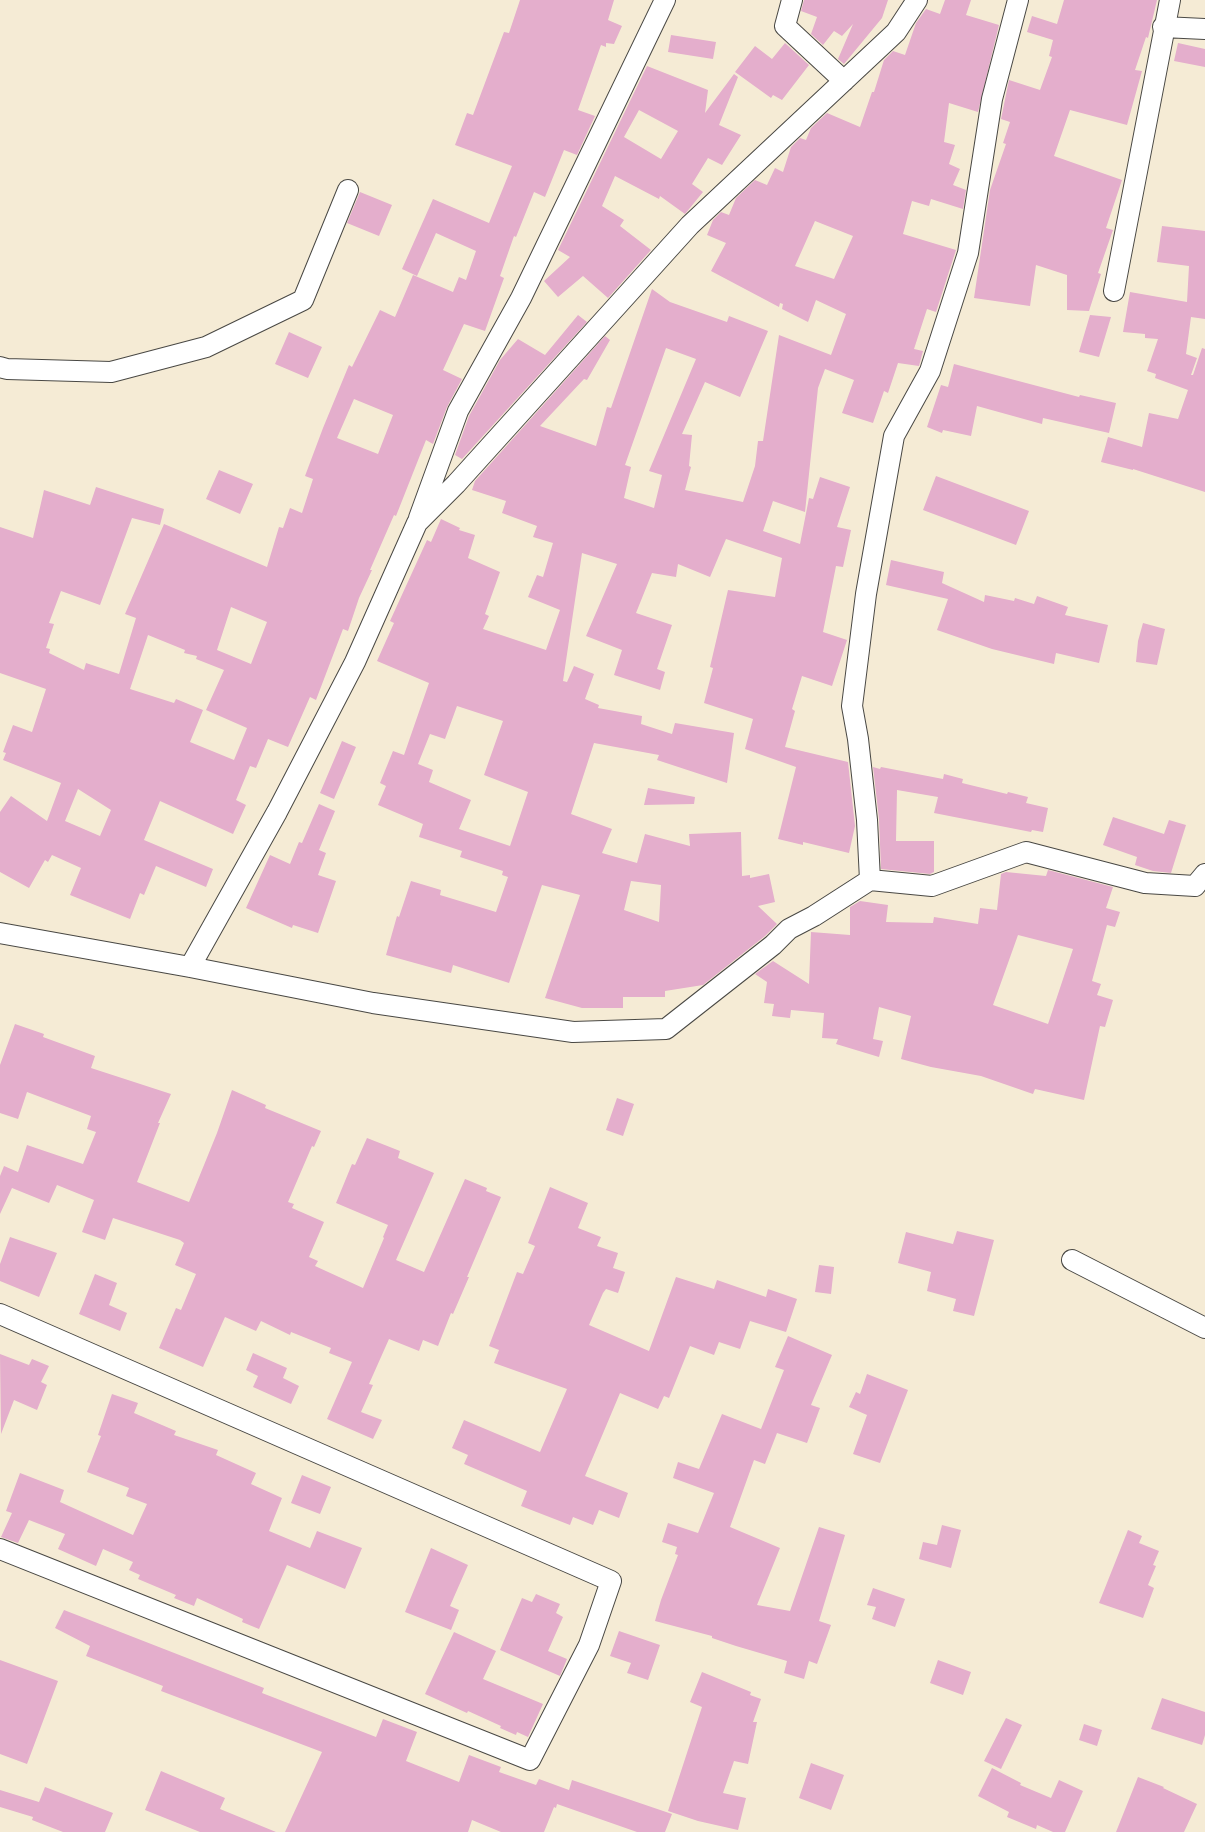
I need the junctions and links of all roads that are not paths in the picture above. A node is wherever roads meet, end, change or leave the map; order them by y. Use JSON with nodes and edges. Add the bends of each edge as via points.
{"nodes":[{"id":1,"x":665,"y":0,"type":"edge"},
{"id":2,"x":792,"y":0,"type":"edge"},
{"id":3,"x":917,"y":0,"type":"edge"},
{"id":4,"x":1018,"y":0,"type":"edge"},
{"id":5,"x":1170,"y":0,"type":"edge"},
{"id":6,"x":1163,"y":27,"type":"junction"},
{"id":7,"x":1205,"y":29,"type":"edge"},
{"id":8,"x":844,"y":81,"type":"junction"},
{"id":9,"x":348,"y":190,"type":"dead end"},
{"id":10,"x":1114,"y":291,"type":"dead end"},
{"id":11,"x":0,"y":367,"type":"edge"},
{"id":12,"x":417,"y":523,"type":"junction"},
{"id":13,"x":1205,"y":874,"type":"edge"},
{"id":14,"x":870,"y":880,"type":"junction"},
{"id":15,"x":0,"y":933,"type":"edge"},
{"id":16,"x":190,"y":966,"type":"junction"},
{"id":17,"x":1072,"y":1260,"type":"dead end"},
{"id":18,"x":0,"y":1314,"type":"edge"},
{"id":19,"x":1205,"y":1328,"type":"edge"},
{"id":20,"x":0,"y":1549,"type":"edge"}],
"edges":[{"from":1,"to":12,"type":"street","via":[[521,298],[458,411]]},
{"from":2,"to":8,"type":"street","via":[[785,26]]},
{"from":3,"to":8,"type":"street","via":[[896,32]]},
{"from":4,"to":14,"type":"street","via":[[992,99],[968,253],[930,371],[894,436],[866,594],[852,706],[867,820]]},
{"from":5,"to":6,"type":"street"},
{"from":6,"to":7,"type":"street"},
{"from":6,"to":10,"type":"street"},
{"from":8,"to":12,"type":"street","via":[[690,225]]},
{"from":9,"to":11,"type":"street","via":[[303,300],[206,347],[111,372]]},
{"from":12,"to":16,"type":"street","via":[[355,662],[277,812]]},
{"from":13,"to":14,"type":"street","via":[[1195,886],[1144,883],[1026,852],[932,886]]},
{"from":14,"to":16,"type":"street","via":[[789,929],[666,1029],[573,1032],[373,1003]]},
{"from":15,"to":16,"type":"street"},
{"from":17,"to":19,"type":"street"},
{"from":18,"to":20,"type":"street","via":[[611,1581],[589,1645],[530,1760]]}]}
